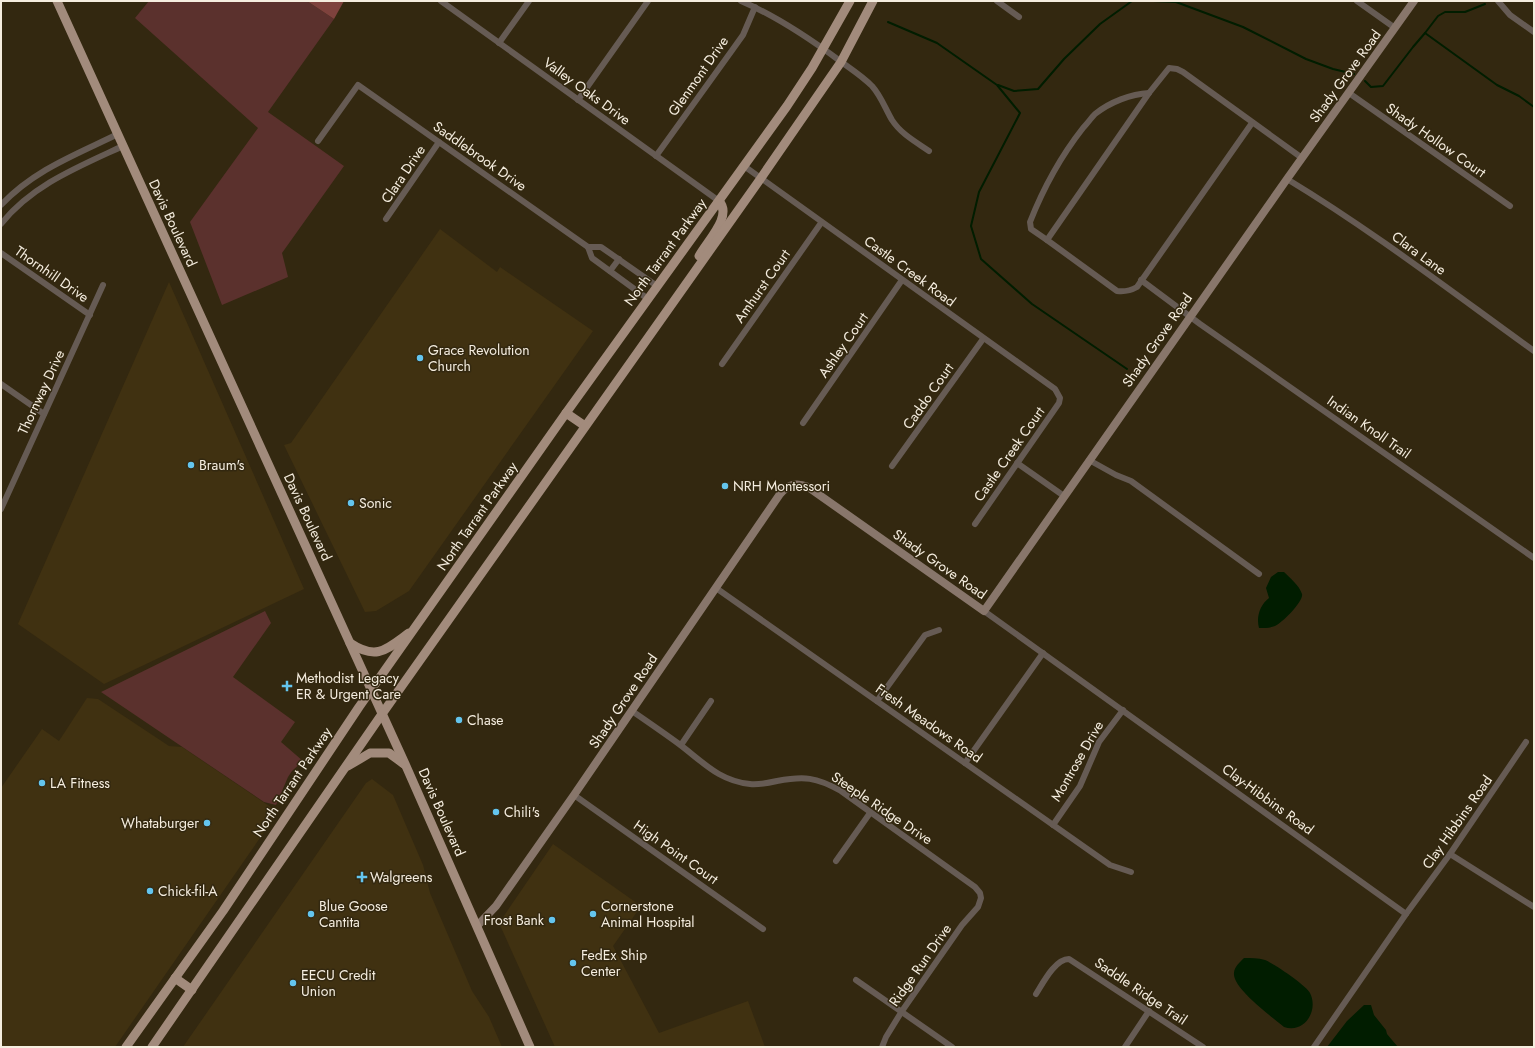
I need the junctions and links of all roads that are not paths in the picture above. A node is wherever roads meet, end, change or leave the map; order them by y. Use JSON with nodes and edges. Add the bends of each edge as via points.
{"nodes":[{"id":1,"x":57,"y":1,"type":"edge"},
{"id":2,"x":441,"y":1,"type":"edge"},
{"id":3,"x":529,"y":1,"type":"edge"},
{"id":4,"x":648,"y":1,"type":"edge"},
{"id":5,"x":740,"y":1,"type":"edge"},
{"id":6,"x":850,"y":1,"type":"edge"},
{"id":7,"x":873,"y":1,"type":"edge"},
{"id":8,"x":997,"y":1,"type":"edge"},
{"id":9,"x":1357,"y":1,"type":"edge"},
{"id":10,"x":1414,"y":1,"type":"edge"},
{"id":11,"x":1500,"y":2,"type":"edge"},
{"id":12,"x":755,"y":7,"type":"junction"},
{"id":13,"x":1019,"y":17,"type":"dead end"},
{"id":14,"x":1395,"y":28,"type":"junction"},
{"id":15,"x":1534,"y":32,"type":"edge"},
{"id":16,"x":499,"y":43,"type":"junction"},
{"id":17,"x":824,"y":49,"type":"junction"},
{"id":18,"x":841,"y":62,"type":"junction"},
{"id":19,"x":1149,"y":93,"type":"junction"},
{"id":20,"x":1348,"y":93,"type":"junction"},
{"id":21,"x":578,"y":100,"type":"junction"},
{"id":22,"x":1252,"y":123,"type":"junction"},
{"id":23,"x":118,"y":134,"type":"junction"},
{"id":24,"x":318,"y":141,"type":"dead end"},
{"id":25,"x":439,"y":142,"type":"junction"},
{"id":26,"x":123,"y":146,"type":"junction"},
{"id":27,"x":929,"y":151,"type":"dead end"},
{"id":28,"x":656,"y":156,"type":"junction"},
{"id":29,"x":1302,"y":158,"type":"junction"},
{"id":30,"x":744,"y":166,"type":"junction"},
{"id":31,"x":761,"y":178,"type":"junction"},
{"id":32,"x":1287,"y":179,"type":"junction"},
{"id":33,"x":719,"y":201,"type":"junction"},
{"id":34,"x":1,"y":205,"type":"edge"},
{"id":35,"x":1510,"y":206,"type":"dead end"},
{"id":36,"x":386,"y":219,"type":"dead end"},
{"id":37,"x":821,"y":222,"type":"junction"},
{"id":38,"x":1,"y":224,"type":"edge"},
{"id":39,"x":1047,"y":240,"type":"junction"},
{"id":40,"x":588,"y":247,"type":"junction"},
{"id":41,"x":1,"y":253,"type":"edge"},
{"id":42,"x":619,"y":259,"type":"junction"},
{"id":43,"x":610,"y":271,"type":"junction"},
{"id":44,"x":692,"y":274,"type":"junction"},
{"id":45,"x":902,"y":280,"type":"junction"},
{"id":46,"x":1142,"y":280,"type":"junction"},
{"id":47,"x":104,"y":285,"type":"dead end"},
{"id":48,"x":657,"y":286,"type":"junction"},
{"id":49,"x":648,"y":299,"type":"junction"},
{"id":50,"x":90,"y":315,"type":"junction"},
{"id":51,"x":1191,"y":316,"type":"junction"},
{"id":52,"x":983,"y":339,"type":"junction"},
{"id":53,"x":1534,"y":351,"type":"edge"},
{"id":54,"x":722,"y":364,"type":"dead end"},
{"id":55,"x":1,"y":384,"type":"edge"},
{"id":56,"x":1060,"y":398,"type":"joint"},
{"id":57,"x":566,"y":413,"type":"junction"},
{"id":58,"x":44,"y":414,"type":"junction"},
{"id":59,"x":803,"y":423,"type":"dead end"},
{"id":60,"x":585,"y":426,"type":"junction"},
{"id":61,"x":1089,"y":460,"type":"junction"},
{"id":62,"x":1017,"y":464,"type":"junction"},
{"id":63,"x":892,"y":466,"type":"dead end"},
{"id":64,"x":1064,"y":496,"type":"junction"},
{"id":65,"x":1,"y":509,"type":"edge"},
{"id":66,"x":975,"y":524,"type":"dead end"},
{"id":67,"x":1534,"y":558,"type":"edge"},
{"id":68,"x":1259,"y":574,"type":"dead end"},
{"id":69,"x":716,"y":588,"type":"junction"},
{"id":70,"x":984,"y":611,"type":"junction"},
{"id":71,"x":416,"y":627,"type":"junction"},
{"id":72,"x":939,"y":630,"type":"dead end"},
{"id":73,"x":349,"y":643,"type":"junction"},
{"id":74,"x":1043,"y":653,"type":"junction"},
{"id":75,"x":371,"y":690,"type":"junction"},
{"id":76,"x":877,"y":701,"type":"junction"},
{"id":77,"x":711,"y":702,"type":"dead end"},
{"id":78,"x":1123,"y":710,"type":"junction"},
{"id":79,"x":632,"y":711,"type":"junction"},
{"id":80,"x":382,"y":714,"type":"junction"},
{"id":81,"x":1526,"y":742,"type":"dead end"},
{"id":82,"x":681,"y":745,"type":"junction"},
{"id":83,"x":965,"y":763,"type":"junction"},
{"id":84,"x":406,"y":766,"type":"junction"},
{"id":85,"x":345,"y":768,"type":"junction"},
{"id":86,"x":574,"y":795,"type":"junction"},
{"id":87,"x":870,"y":813,"type":"junction"},
{"id":88,"x":1052,"y":825,"type":"junction"},
{"id":89,"x":1450,"y":854,"type":"junction"},
{"id":90,"x":836,"y":861,"type":"dead end"},
{"id":91,"x":1131,"y":872,"type":"dead end"},
{"id":92,"x":981,"y":898,"type":"joint"},
{"id":93,"x":1534,"y":907,"type":"edge"},
{"id":94,"x":1406,"y":914,"type":"junction"},
{"id":95,"x":477,"y":926,"type":"junction"},
{"id":96,"x":763,"y":929,"type":"dead end"},
{"id":97,"x":175,"y":978,"type":"junction"},
{"id":98,"x":856,"y":980,"type":"dead end"},
{"id":99,"x":192,"y":990,"type":"junction"},
{"id":100,"x":1036,"y":994,"type":"dead end"},
{"id":101,"x":902,"y":1011,"type":"junction"},
{"id":102,"x":1149,"y":1011,"type":"junction"},
{"id":103,"x":126,"y":1047,"type":"edge"},
{"id":104,"x":152,"y":1047,"type":"edge"},
{"id":105,"x":530,"y":1047,"type":"edge"},
{"id":106,"x":882,"y":1047,"type":"edge"},
{"id":107,"x":952,"y":1047,"type":"edge"},
{"id":108,"x":1125,"y":1047,"type":"edge"},
{"id":109,"x":1203,"y":1047,"type":"edge"},
{"id":110,"x":1314,"y":1047,"type":"edge"}],
"edges":[{"from":1,"to":23,"type":"main road","name":"Davis Boulevard"},
{"from":2,"to":16,"type":"street","name":"Valley Oaks Drive"},
{"from":3,"to":16,"type":"street"},
{"from":4,"to":21,"type":"street"},
{"from":5,"to":12,"type":"street"},
{"from":6,"to":17,"type":"main road","name":"North Tarrant Parkway"},
{"from":7,"to":18,"type":"main road"},
{"from":8,"to":13,"type":"street"},
{"from":9,"to":14,"type":"street"},
{"from":10,"to":14,"type":"street","name":"Shady Grove Road"},
{"from":11,"to":15,"type":"street","via":[[1510,15]]},
{"from":12,"to":17,"type":"street"},
{"from":12,"to":28,"type":"street","name":"Glenmont Drive","via":[[733,50]]},
{"from":14,"to":20,"type":"street","name":"Shady Grove Road"},
{"from":16,"to":21,"type":"street","name":"Valley Oaks Drive"},
{"from":17,"to":18,"type":"street"},
{"from":17,"to":30,"type":"main road","name":"North Tarrant Parkway"},
{"from":18,"to":27,"type":"street","via":[[872,86],[898,127]]},
{"from":18,"to":31,"type":"main road"},
{"from":19,"to":22,"type":"street","via":[[1169,68],[1177,68]]},
{"from":19,"to":39,"type":"street"},
{"from":19,"to":39,"type":"street","via":[[1135,94],[1095,114],[1075,139],[1049,181],[1030,222],[1031,230]]},
{"from":20,"to":29,"type":"street","name":"Shady Grove Road"},
{"from":20,"to":35,"type":"street","name":"Shady Hollow Court"},
{"from":21,"to":28,"type":"street","name":"Valley Oaks Drive"},
{"from":22,"to":29,"type":"street"},
{"from":22,"to":46,"type":"street"},
{"from":23,"to":26,"type":"main road","name":"Davis Boulevard"},
{"from":23,"to":34,"type":"street","via":[[44,170],[16,190]]},
{"from":24,"to":25,"type":"street","name":"Saddlebrook Drive","via":[[358,85]]},
{"from":25,"to":36,"type":"street","name":"Clara Drive"},
{"from":25,"to":40,"type":"street","name":"Saddlebrook Drive"},
{"from":26,"to":38,"type":"street","via":[[46,184],[25,199]]},
{"from":26,"to":73,"type":"main road","name":"Davis Boulevard"},
{"from":28,"to":33,"type":"street","name":"Valley Oaks Drive"},
{"from":29,"to":32,"type":"street","name":"Shady Grove Road"},
{"from":30,"to":31,"type":"street","name":"Castle Creek Road"},
{"from":30,"to":33,"type":"main road","name":"North Tarrant Parkway"},
{"from":31,"to":37,"type":"street","name":"Castle Creek Road"},
{"from":31,"to":44,"type":"main road"},
{"from":32,"to":51,"type":"street","name":"Shady Grove Road"},
{"from":32,"to":53,"type":"street","name":"Clara Lane","via":[[1378,237]]},
{"from":33,"to":44,"type":"main road","via":[[724,212],[722,221],[705,245]]},
{"from":33,"to":48,"type":"main road","name":"North Tarrant Parkway"},
{"from":37,"to":45,"type":"street","name":"Castle Creek Road"},
{"from":37,"to":54,"type":"street","name":"Amhurst Court"},
{"from":39,"to":46,"type":"street","via":[[1117,291],[1132,290]]},
{"from":40,"to":42,"type":"street","name":"Saddlebrook Drive","via":[[601,247]]},
{"from":40,"to":43,"type":"street","name":"Saddlebrook Drive","via":[[592,258]]},
{"from":41,"to":50,"type":"street","name":"Thornhill Drive"},
{"from":42,"to":43,"type":"street"},
{"from":42,"to":48,"type":"street","name":"Saddlebrook Drive"},
{"from":43,"to":49,"type":"street","name":"Saddlebrook Drive"},
{"from":44,"to":60,"type":"main road"},
{"from":45,"to":52,"type":"street","name":"Castle Creek Road"},
{"from":45,"to":59,"type":"street","name":"Ashley Court"},
{"from":46,"to":51,"type":"street","name":"Indian Knoll Trail"},
{"from":47,"to":50,"type":"street","name":"Thornway Drive"},
{"from":48,"to":49,"type":"main road","name":"North Tarrant Parkway"},
{"from":49,"to":57,"type":"main road","name":"North Tarrant Parkway"},
{"from":50,"to":58,"type":"street","name":"Thornway Drive"},
{"from":51,"to":61,"type":"street","name":"Shady Grove Road"},
{"from":51,"to":67,"type":"street","name":"Indian Knoll Trail"},
{"from":52,"to":56,"type":"street","name":"Castle Creek Road","via":[[1055,389]]},
{"from":52,"to":63,"type":"street","name":"Caddo Court"},
{"from":55,"to":58,"type":"street"},
{"from":56,"to":62,"type":"street","name":"Castle Creek Court"},
{"from":57,"to":60,"type":"main road"},
{"from":57,"to":71,"type":"main road","name":"North Tarrant Parkway"},
{"from":58,"to":65,"type":"street","name":"Thornway Drive"},
{"from":60,"to":80,"type":"main road"},
{"from":61,"to":64,"type":"street","name":"Shady Grove Road"},
{"from":61,"to":68,"type":"street","via":[[1131,481]]},
{"from":62,"to":64,"type":"street"},
{"from":62,"to":66,"type":"street","name":"Castle Creek Court"},
{"from":64,"to":70,"type":"street","name":"Shady Grove Road"},
{"from":69,"to":70,"type":"street","name":"Shady Grove Road","via":[[780,494],[787,487],[801,484]]},
{"from":69,"to":76,"type":"street","name":"Fresh Meadows Road"},
{"from":69,"to":79,"type":"street","name":"Shady Grove Road"},
{"from":70,"to":74,"type":"street","name":"Clay-Hibbins Road"},
{"from":71,"to":73,"type":"main road","via":[[385,651],[370,652]]},
{"from":71,"to":75,"type":"main road","name":"North Tarrant Parkway"},
{"from":72,"to":76,"type":"street","via":[[924,635]]},
{"from":73,"to":75,"type":"main road","name":"Davis Boulevard"},
{"from":74,"to":78,"type":"street","name":"Clay-Hibbins Road"},
{"from":74,"to":83,"type":"street"},
{"from":75,"to":80,"type":"main road","name":"Davis Boulevard"},
{"from":75,"to":97,"type":"main road","name":"North Tarrant Parkway"},
{"from":76,"to":83,"type":"street","name":"Fresh Meadows Road"},
{"from":77,"to":82,"type":"street"},
{"from":78,"to":88,"type":"street","name":"Montrose Drive","via":[[1099,742],[1080,786]]},
{"from":78,"to":94,"type":"street","name":"Clay-Hibbins Road"},
{"from":79,"to":82,"type":"street","name":"Steeple Ridge Drive"},
{"from":79,"to":86,"type":"street","name":"Shady Grove Road"},
{"from":80,"to":84,"type":"main road","name":"Davis Boulevard"},
{"from":80,"to":85,"type":"main road"},
{"from":81,"to":89,"type":"street","name":"Clay Hibbins Road"},
{"from":82,"to":87,"type":"street","name":"Steeple Ridge Drive","via":[[722,777],[749,784],[810,778],[841,791]]},
{"from":83,"to":88,"type":"street","name":"Fresh Meadows Road"},
{"from":84,"to":85,"type":"main road","via":[[389,753],[370,753]]},
{"from":84,"to":95,"type":"main road","name":"Davis Boulevard"},
{"from":85,"to":99,"type":"main road"},
{"from":86,"to":95,"type":"street","name":"Shady Grove Road","via":[[496,906]]},
{"from":86,"to":96,"type":"street","name":"High Point Court"},
{"from":87,"to":90,"type":"street"},
{"from":87,"to":92,"type":"street","name":"Steeple Ridge Drive","via":[[975,887]]},
{"from":88,"to":91,"type":"street","name":"Fresh Meadows Road","via":[[1110,865]]},
{"from":89,"to":93,"type":"street"},
{"from":89,"to":94,"type":"street","name":"Clay Hibbins Road"},
{"from":92,"to":101,"type":"street","name":"Ridge Run Drive","via":[[978,907],[962,925]]},
{"from":94,"to":110,"type":"street"},
{"from":95,"to":105,"type":"main road","name":"Davis Boulevard"},
{"from":97,"to":99,"type":"main road"},
{"from":97,"to":103,"type":"main road","name":"North Tarrant Parkway"},
{"from":98,"to":101,"type":"street"},
{"from":99,"to":104,"type":"main road"},
{"from":100,"to":102,"type":"street","name":"Saddle Ridge Trail","via":[[1056,965],[1064,959],[1073,961]]},
{"from":101,"to":106,"type":"street","name":"Ridge Run Drive"},
{"from":101,"to":107,"type":"street"},
{"from":102,"to":108,"type":"street"},
{"from":102,"to":109,"type":"street","name":"Saddle Ridge Trail"}]}
